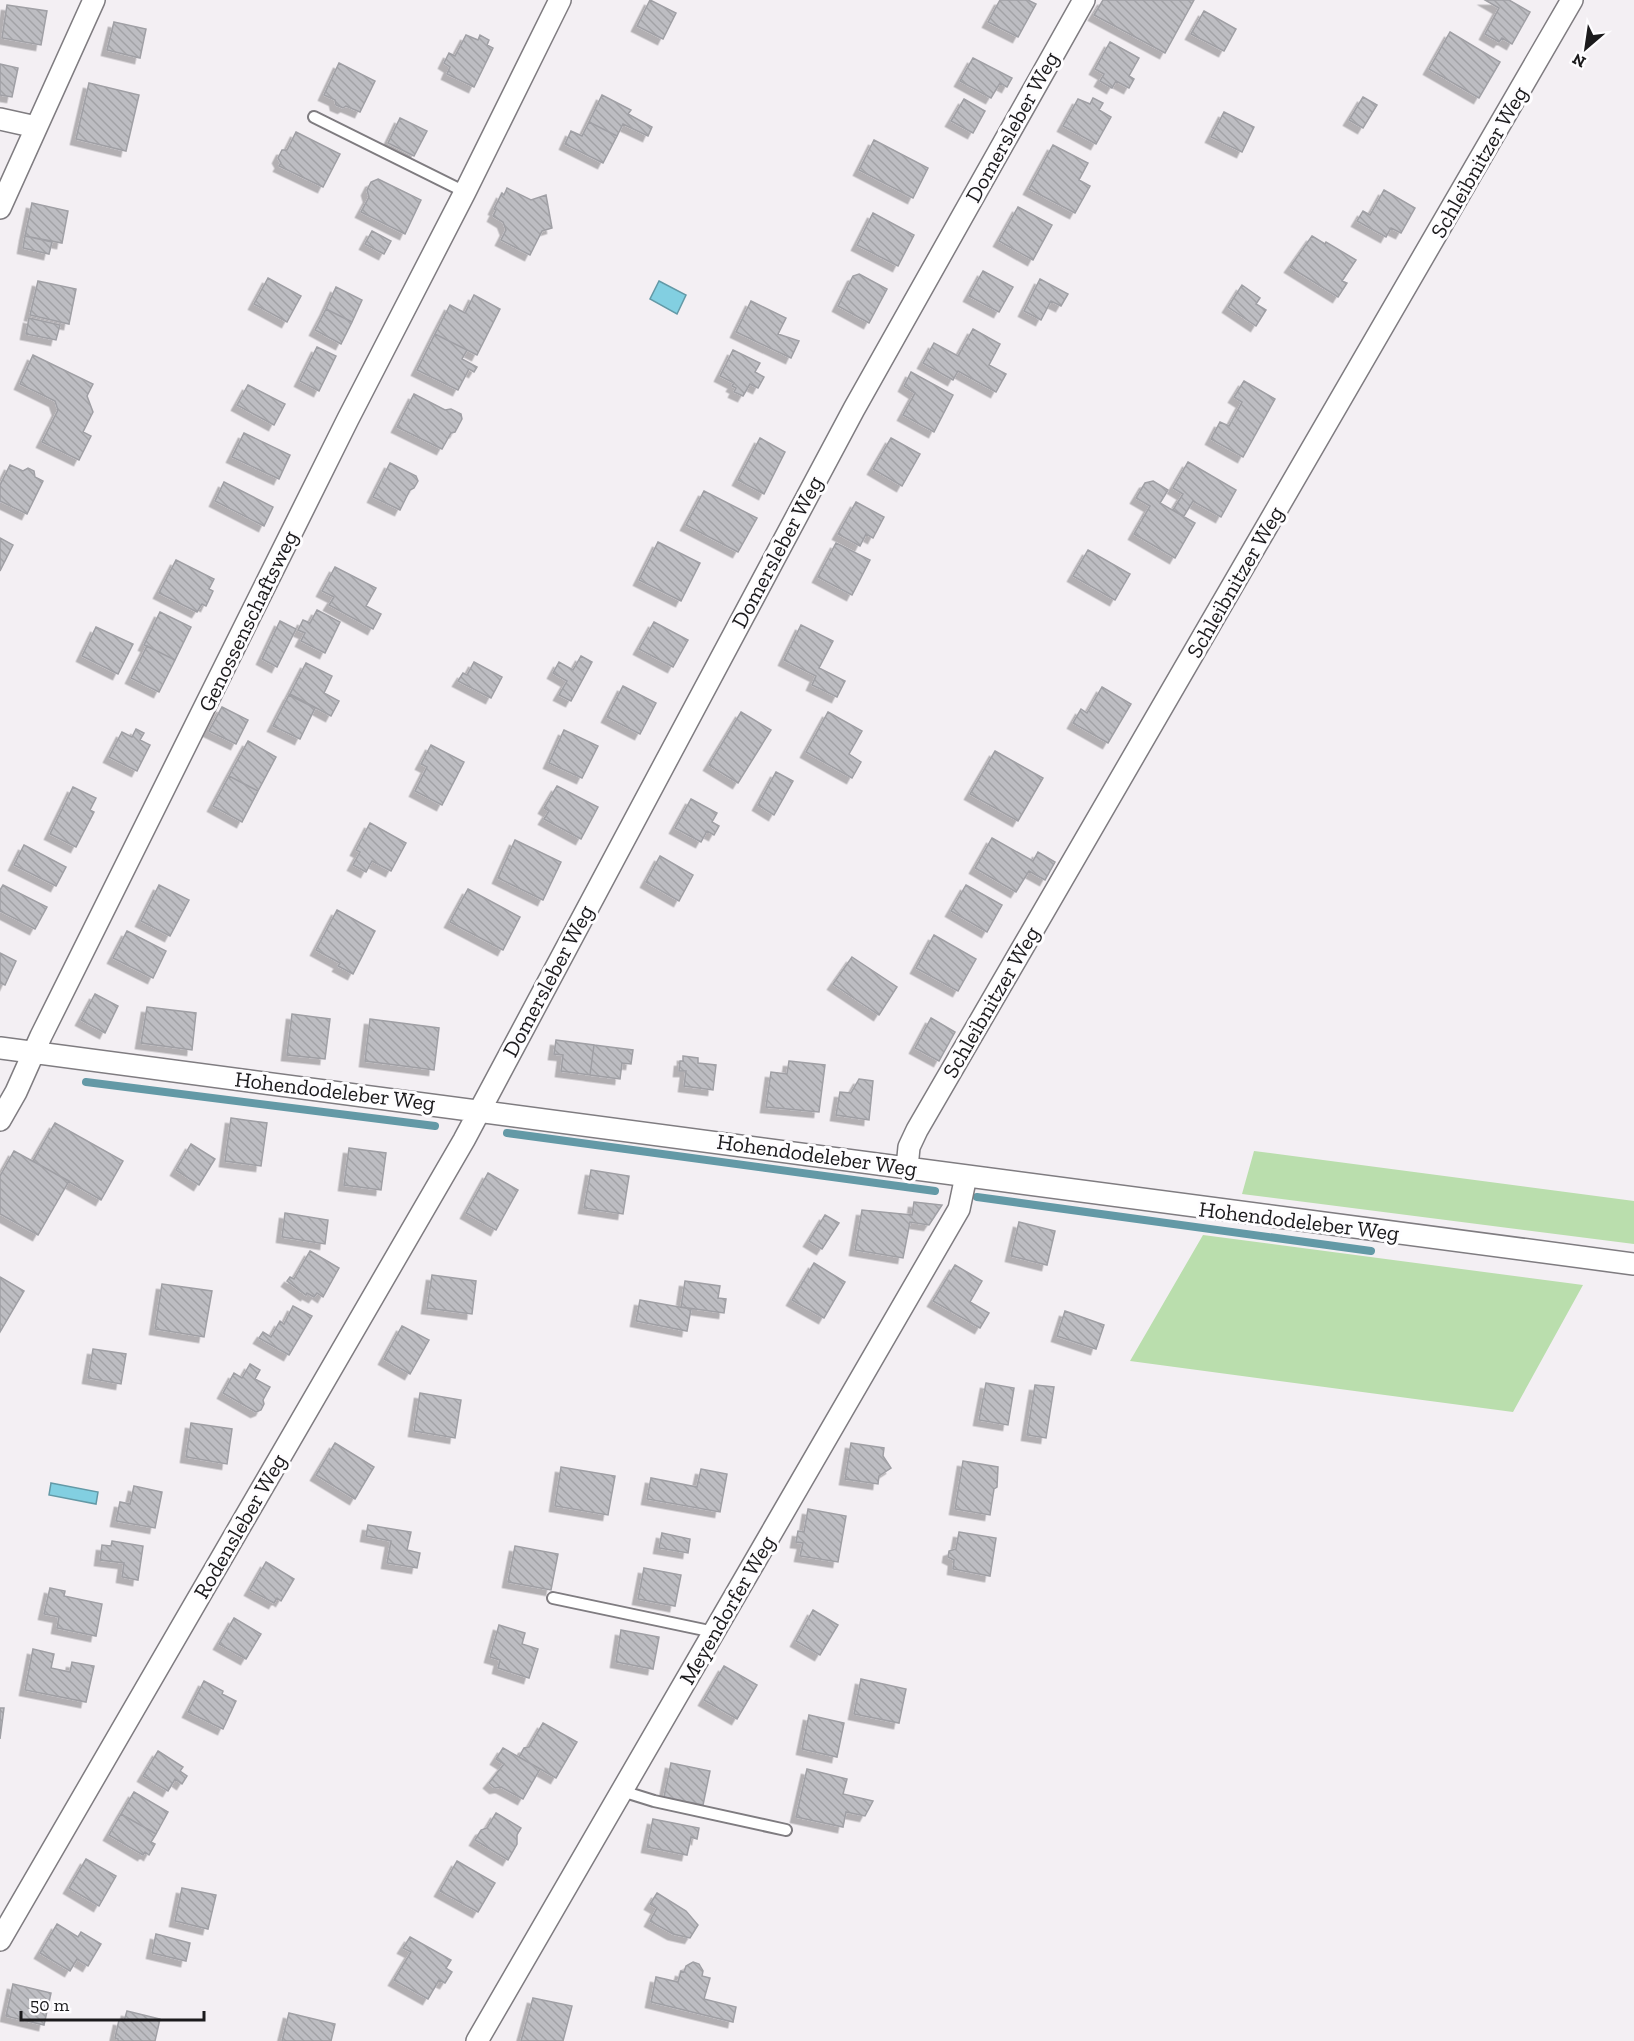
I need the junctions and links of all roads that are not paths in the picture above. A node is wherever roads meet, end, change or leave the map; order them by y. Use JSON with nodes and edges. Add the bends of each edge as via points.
{"nodes":[{"id":1,"x":94,"y":0,"type":"edge"},
{"id":2,"x":560,"y":0,"type":"edge"},
{"id":3,"x":1084,"y":0,"type":"edge"},
{"id":4,"x":1572,"y":0,"type":"edge"},
{"id":5,"x":314,"y":117,"type":"dead end"},
{"id":6,"x":0,"y":119,"type":"edge"},
{"id":7,"x":36,"y":127,"type":"junction"},
{"id":8,"x":465,"y":192,"type":"junction"},
{"id":9,"x":0,"y":208,"type":"edge"},
{"id":10,"x":0,"y":1048,"type":"edge"},
{"id":11,"x":34,"y":1052,"type":"junction"},
{"id":12,"x":479,"y":1110,"type":"junction"},
{"id":13,"x":0,"y":1120,"type":"edge"},
{"id":14,"x":907,"y":1167,"type":"junction"},
{"id":15,"x":966,"y":1176,"type":"junction"},
{"id":16,"x":1634,"y":1264,"type":"edge"},
{"id":17,"x":553,"y":1598,"type":"dead end"},
{"id":18,"x":714,"y":1632,"type":"junction"},
{"id":19,"x":622,"y":1791,"type":"junction"},
{"id":20,"x":786,"y":1830,"type":"dead end"},
{"id":21,"x":0,"y":1940,"type":"edge"},
{"id":22,"x":477,"y":2041,"type":"edge"}],
"edges":[{"from":1,"to":7,"type":"street"},
{"from":2,"to":8,"type":"street","name":"Genossenschaftsweg"},
{"from":3,"to":12,"type":"street","name":"Domersleber Weg","via":[[854,409]]},
{"from":4,"to":14,"type":"street","name":"Schleibnitzer Weg","via":[[917,1130],[909,1147]]},
{"from":5,"to":8,"type":"lane"},
{"from":6,"to":7,"type":"street"},
{"from":7,"to":9,"type":"street"},
{"from":8,"to":11,"type":"street","name":"Genossenschaftsweg"},
{"from":10,"to":11,"type":"street","name":"Hohendodeleber Weg"},
{"from":11,"to":12,"type":"street","name":"Hohendodeleber Weg"},
{"from":11,"to":13,"type":"street","name":"Genossenschaftsweg"},
{"from":12,"to":14,"type":"street","name":"Hohendodeleber Weg"},
{"from":12,"to":21,"type":"street","name":"Rodensleber Weg"},
{"from":14,"to":15,"type":"street","name":"Hohendodeleber Weg"},
{"from":15,"to":16,"type":"street","name":"Hohendodeleber Weg"},
{"from":15,"to":18,"type":"street","name":"Meyendorfer Weg","via":[[959,1209]]},
{"from":17,"to":18,"type":"lane"},
{"from":18,"to":19,"type":"street","name":"Meyendorfer Weg"},
{"from":19,"to":20,"type":"lane"},
{"from":19,"to":22,"type":"street","name":"Meyendorfer Weg"}]}
